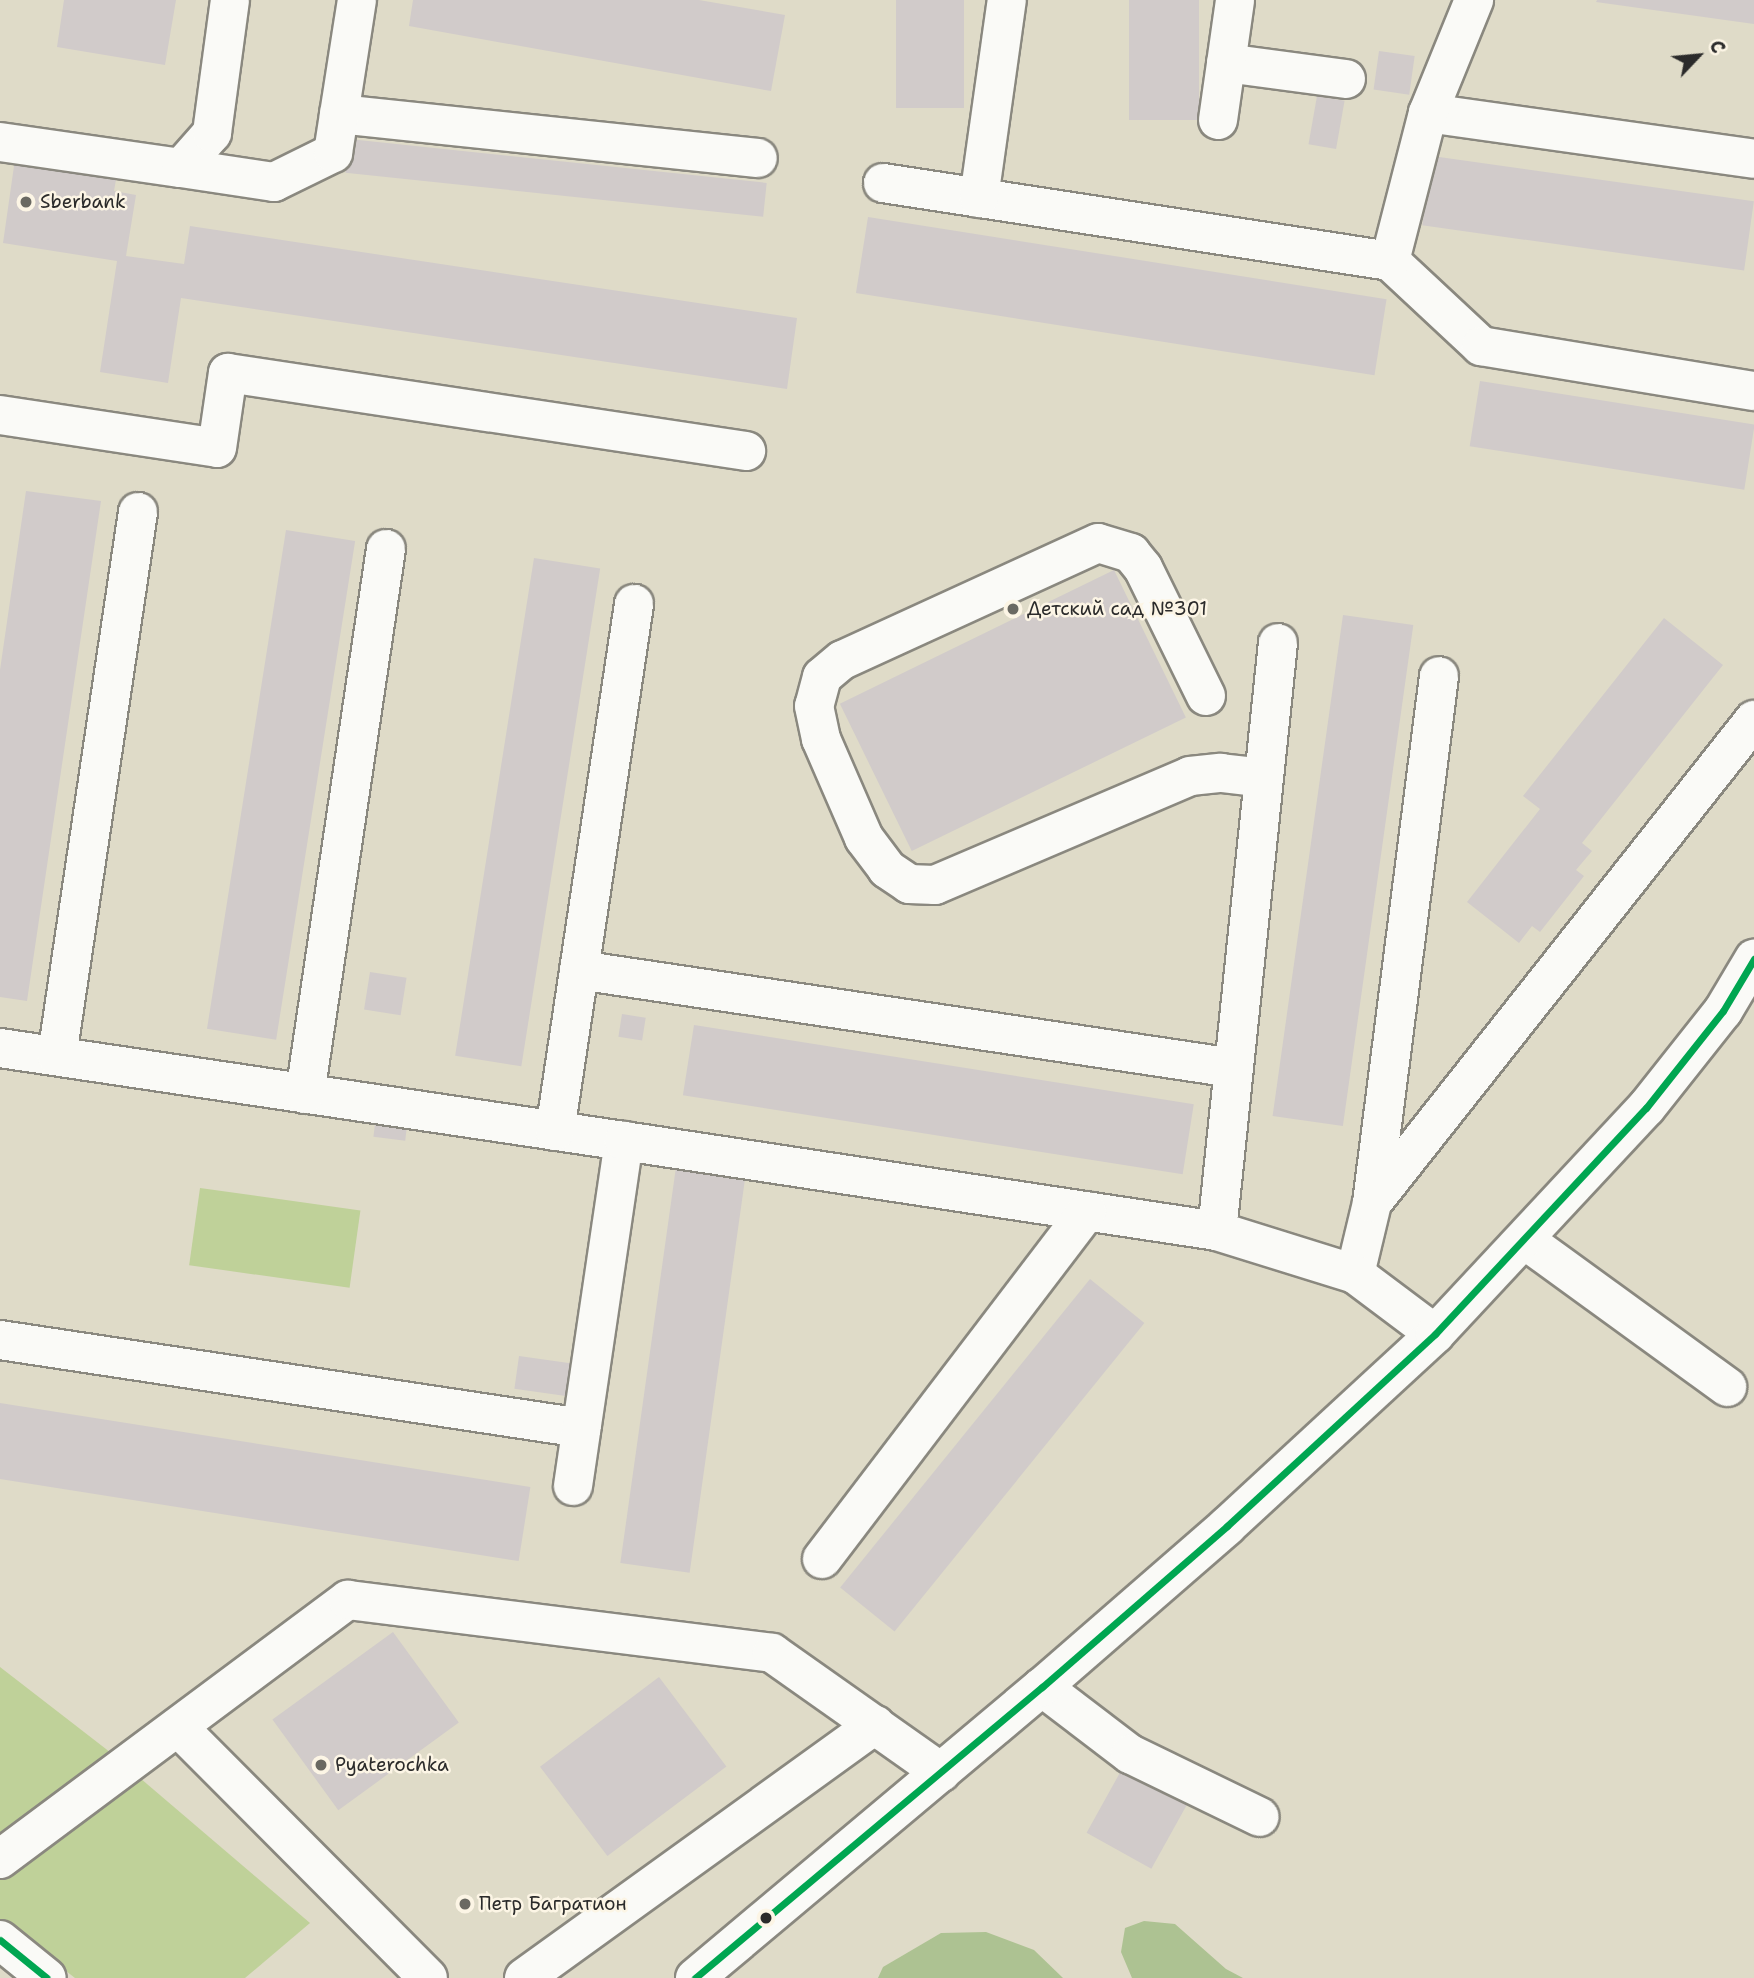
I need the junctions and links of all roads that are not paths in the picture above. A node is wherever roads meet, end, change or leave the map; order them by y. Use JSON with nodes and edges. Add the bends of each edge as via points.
{"nodes":[{"id":1,"x":230,"y":0,"type":"edge"},
{"id":2,"x":357,"y":0,"type":"edge"},
{"id":3,"x":1007,"y":0,"type":"edge"},
{"id":4,"x":1235,"y":0,"type":"edge"},
{"id":5,"x":1474,"y":0,"type":"edge"},
{"id":6,"x":1226,"y":63,"type":"junction"},
{"id":7,"x":1346,"y":79,"type":"dead end"},
{"id":8,"x":1428,"y":113,"type":"junction"},
{"id":9,"x":339,"y":114,"type":"junction"},
{"id":10,"x":1218,"y":120,"type":"dead end"},
{"id":11,"x":0,"y":142,"type":"edge"},
{"id":12,"x":758,"y":158,"type":"dead end"},
{"id":13,"x":1754,"y":159,"type":"edge"},
{"id":14,"x":181,"y":168,"type":"junction"},
{"id":15,"x":883,"y":183,"type":"dead end"},
{"id":16,"x":979,"y":198,"type":"junction"},
{"id":17,"x":1390,"y":261,"type":"junction"},
{"id":18,"x":1754,"y":391,"type":"edge"},
{"id":19,"x":0,"y":415,"type":"edge"},
{"id":20,"x":746,"y":451,"type":"dead end"},
{"id":21,"x":138,"y":512,"type":"dead end"},
{"id":22,"x":386,"y":549,"type":"dead end"},
{"id":23,"x":634,"y":604,"type":"dead end"},
{"id":24,"x":1278,"y":643,"type":"dead end"},
{"id":25,"x":1439,"y":676,"type":"dead end"},
{"id":26,"x":1206,"y":696,"type":"dead end"},
{"id":27,"x":1754,"y":719,"type":"edge"},
{"id":28,"x":1264,"y":778,"type":"junction"},
{"id":29,"x":1754,"y":959,"type":"edge"},
{"id":30,"x":579,"y":970,"type":"junction"},
{"id":31,"x":0,"y":1048,"type":"edge"},
{"id":32,"x":57,"y":1056,"type":"junction"},
{"id":33,"x":1233,"y":1068,"type":"junction"},
{"id":34,"x":305,"y":1094,"type":"junction"},
{"id":35,"x":555,"y":1131,"type":"junction"},
{"id":36,"x":624,"y":1141,"type":"junction"},
{"id":37,"x":1372,"y":1203,"type":"junction"},
{"id":38,"x":1087,"y":1211,"type":"junction"},
{"id":39,"x":1216,"y":1231,"type":"junction"},
{"id":40,"x":1525,"y":1240,"type":"junction"},
{"id":41,"x":1355,"y":1274,"type":"junction"},
{"id":42,"x":1435,"y":1334,"type":"junction"},
{"id":43,"x":0,"y":1340,"type":"edge"},
{"id":44,"x":1727,"y":1387,"type":"dead end"},
{"id":45,"x":581,"y":1428,"type":"junction"},
{"id":46,"x":573,"y":1486,"type":"dead end"},
{"id":47,"x":822,"y":1559,"type":"dead end"},
{"id":48,"x":1042,"y":1687,"type":"junction"},
{"id":49,"x":875,"y":1726,"type":"junction"},
{"id":50,"x":178,"y":1727,"type":"junction"},
{"id":51,"x":942,"y":1772,"type":"junction"},
{"id":52,"x":1260,"y":1817,"type":"dead end"},
{"id":53,"x":0,"y":1860,"type":"edge"},
{"id":54,"x":0,"y":1940,"type":"edge"},
{"id":55,"x":47,"y":1978,"type":"edge"},
{"id":56,"x":428,"y":1978,"type":"edge"},
{"id":57,"x":524,"y":1978,"type":"edge"},
{"id":58,"x":695,"y":1978,"type":"edge"}],
"edges":[{"from":1,"to":14,"type":"street","via":[[212,133]]},
{"from":2,"to":9,"type":"street"},
{"from":3,"to":16,"type":"street"},
{"from":4,"to":6,"type":"street"},
{"from":5,"to":8,"type":"street"},
{"from":6,"to":7,"type":"street"},
{"from":6,"to":10,"type":"street"},
{"from":8,"to":13,"type":"street"},
{"from":8,"to":17,"type":"street"},
{"from":9,"to":12,"type":"street"},
{"from":9,"to":14,"type":"street","via":[[333,153],[274,182]]},
{"from":11,"to":14,"type":"street"},
{"from":15,"to":16,"type":"street"},
{"from":16,"to":17,"type":"street"},
{"from":17,"to":18,"type":"street","via":[[1481,346]]},
{"from":19,"to":20,"type":"street","via":[[217,448],[228,373]]},
{"from":21,"to":32,"type":"street"},
{"from":22,"to":34,"type":"street"},
{"from":23,"to":30,"type":"street"},
{"from":24,"to":28,"type":"street"},
{"from":25,"to":37,"type":"street"},
{"from":26,"to":28,"type":"street","via":[[1143,568],[1131,552],[1098,543],[842,660],[822,677],[814,706],[821,739],[864,838],[887,869],[909,884],[935,885],[1190,776],[1221,773]]},
{"from":27,"to":37,"type":"street"},
{"from":28,"to":33,"type":"street"},
{"from":29,"to":40,"type":"street","via":[[1723,1011],[1646,1108]]},
{"from":30,"to":33,"type":"street"},
{"from":30,"to":35,"type":"street"},
{"from":31,"to":32,"type":"street"},
{"from":32,"to":34,"type":"street"},
{"from":33,"to":39,"type":"street"},
{"from":34,"to":35,"type":"street"},
{"from":35,"to":36,"type":"street"},
{"from":36,"to":38,"type":"street"},
{"from":36,"to":45,"type":"street"},
{"from":37,"to":41,"type":"street"},
{"from":38,"to":39,"type":"street"},
{"from":38,"to":47,"type":"street"},
{"from":39,"to":41,"type":"street"},
{"from":40,"to":42,"type":"street"},
{"from":40,"to":44,"type":"street"},
{"from":41,"to":42,"type":"street"},
{"from":42,"to":48,"type":"street","via":[[1227,1526]]},
{"from":43,"to":45,"type":"street"},
{"from":45,"to":46,"type":"street"},
{"from":48,"to":51,"type":"street"},
{"from":48,"to":52,"type":"street","via":[[1130,1754]]},
{"from":49,"to":50,"type":"street","via":[[772,1653],[348,1600]]},
{"from":49,"to":51,"type":"street"},
{"from":49,"to":57,"type":"street"},
{"from":50,"to":53,"type":"street"},
{"from":50,"to":56,"type":"street"},
{"from":51,"to":58,"type":"street"},
{"from":54,"to":55,"type":"street"}]}
